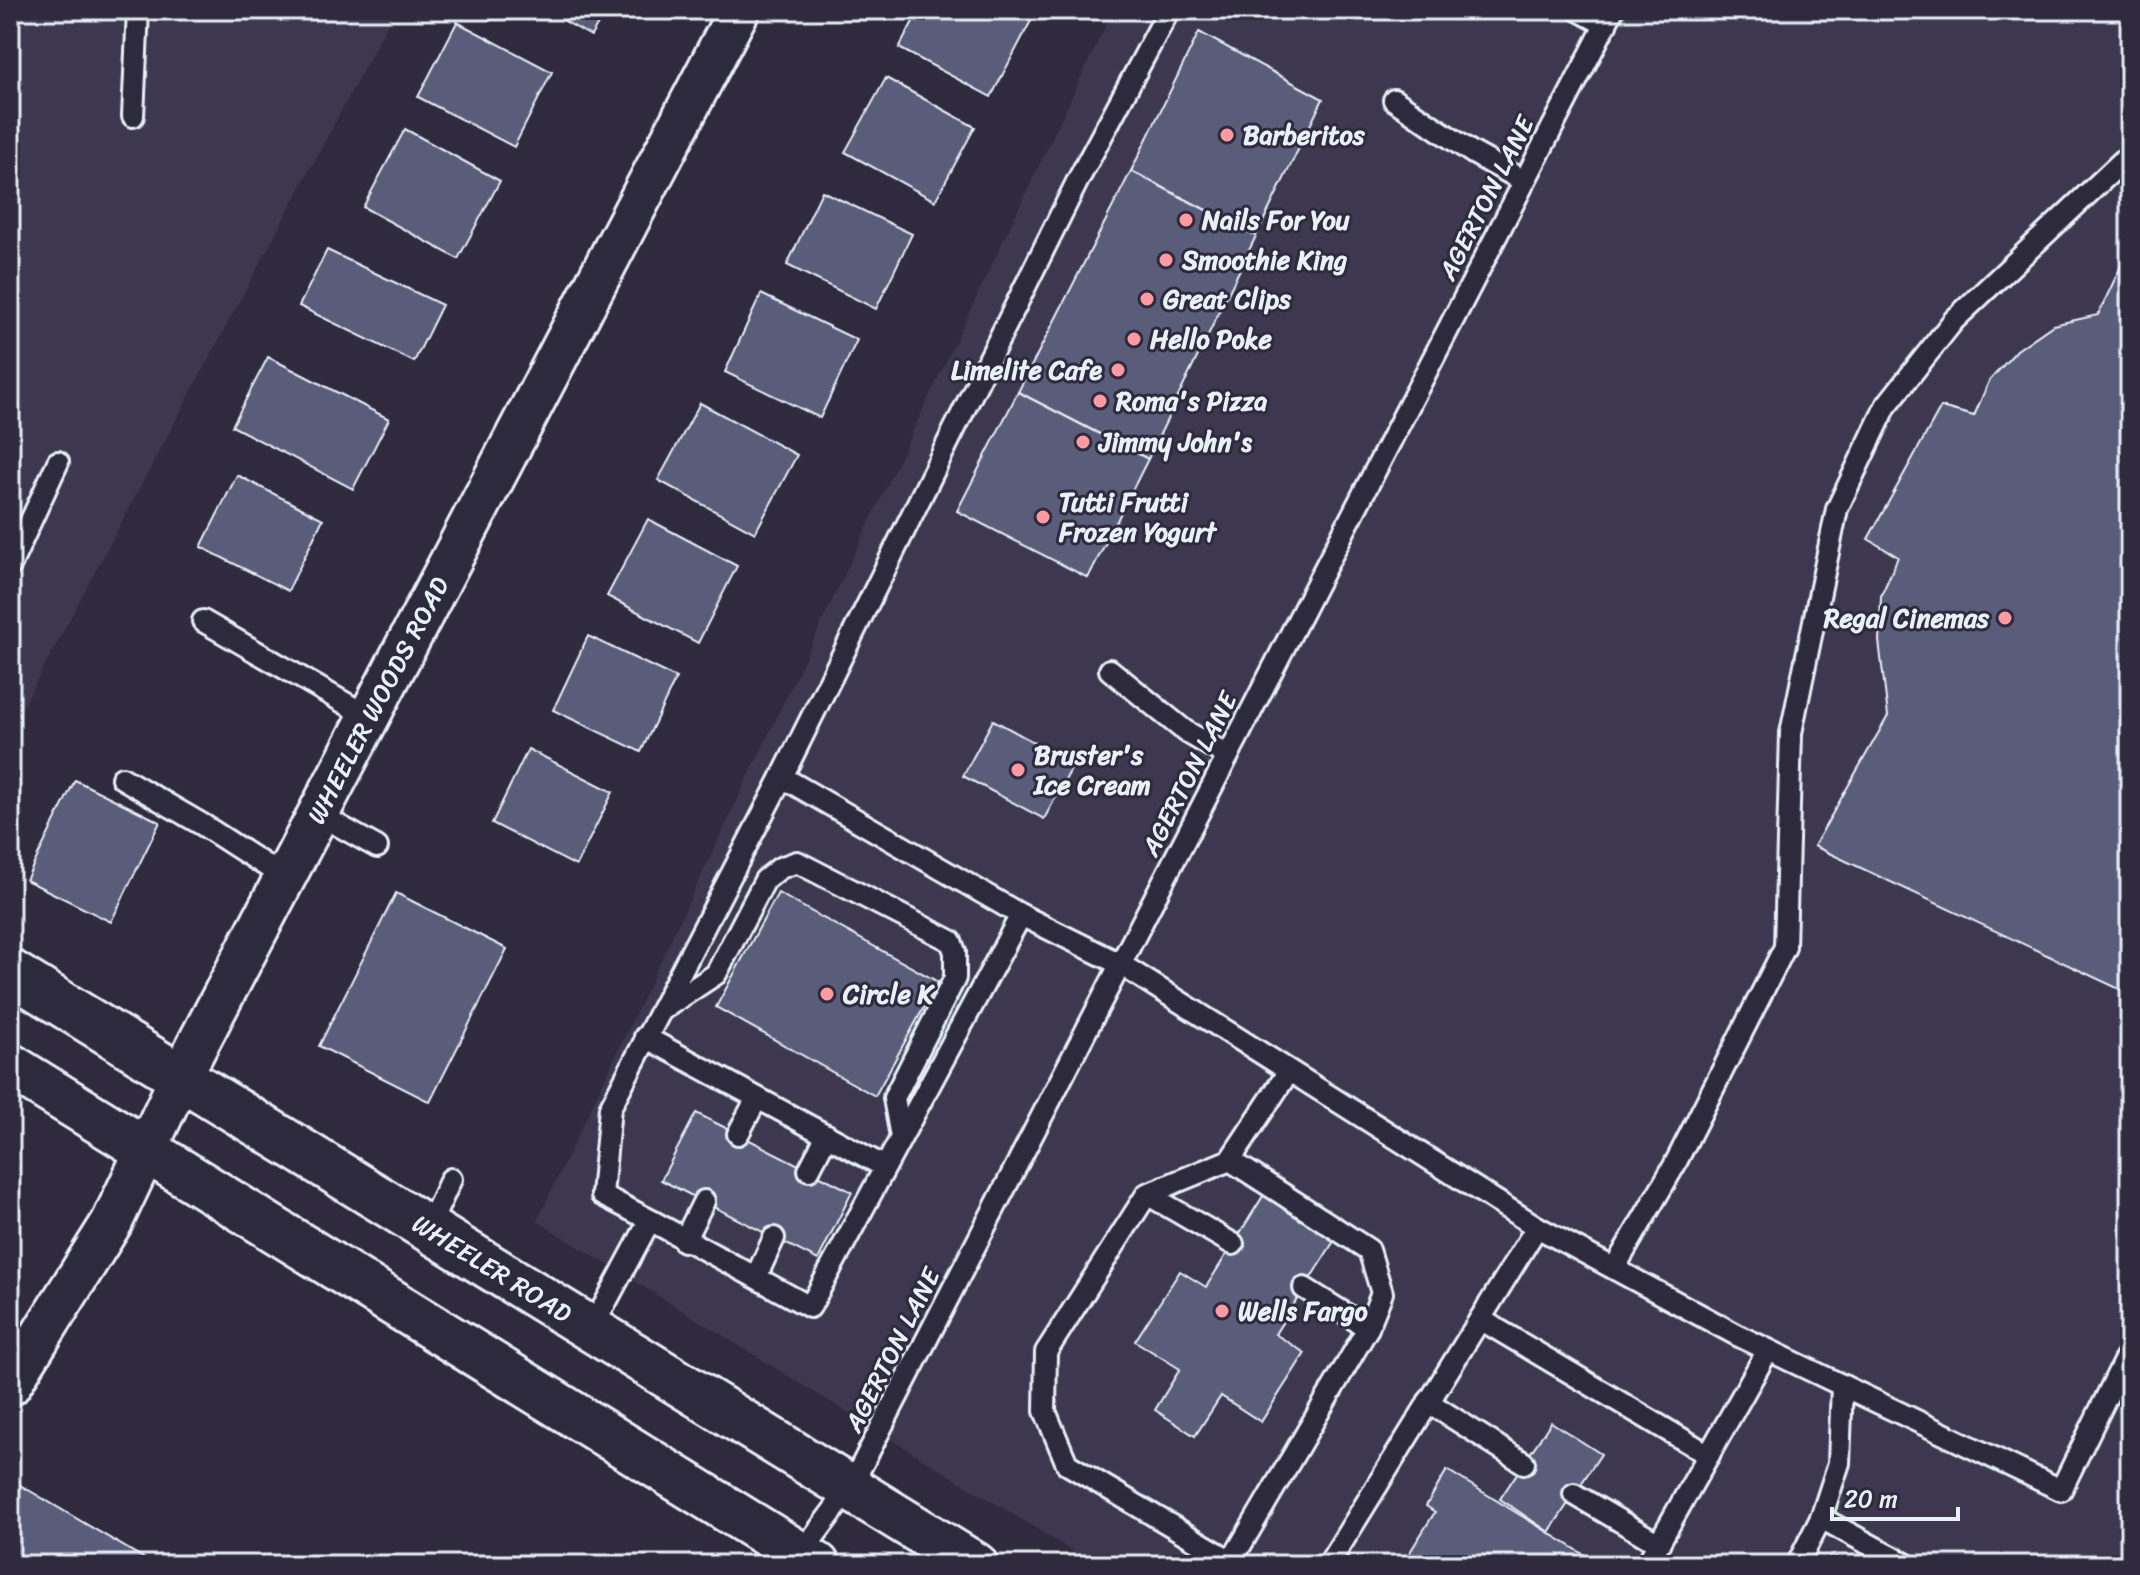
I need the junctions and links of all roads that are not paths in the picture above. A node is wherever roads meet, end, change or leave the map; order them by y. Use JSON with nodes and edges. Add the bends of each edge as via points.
{"nodes":[{"id":1,"x":138,"y":10,"type":"edge"},
{"id":2,"x":739,"y":10,"type":"edge"},
{"id":3,"x":1169,"y":10,"type":"edge"},
{"id":4,"x":1578,"y":10,"type":"edge"},
{"id":5,"x":1610,"y":17,"type":"edge"},
{"id":6,"x":1394,"y":100,"type":"dead end"},
{"id":7,"x":133,"y":116,"type":"dead end"},
{"id":8,"x":2130,"y":154,"type":"edge"},
{"id":9,"x":1524,"y":181,"type":"junction"},
{"id":10,"x":58,"y":462,"type":"dead end"},
{"id":11,"x":10,"y":566,"type":"edge"},
{"id":12,"x":203,"y":621,"type":"dead end"},
{"id":13,"x":1110,"y":670,"type":"dead end"},
{"id":14,"x":369,"y":717,"type":"junction"},
{"id":15,"x":1228,"y":756,"type":"junction"},
{"id":16,"x":782,"y":777,"type":"junction"},
{"id":17,"x":122,"y":778,"type":"dead end"},
{"id":18,"x":318,"y":814,"type":"junction"},
{"id":19,"x":377,"y":847,"type":"dead end"},
{"id":20,"x":285,"y":878,"type":"junction"},
{"id":21,"x":1021,"y":915,"type":"junction"},
{"id":22,"x":1120,"y":964,"type":"junction"},
{"id":23,"x":10,"y":972,"type":"edge"},
{"id":24,"x":660,"y":1011,"type":"junction"},
{"id":25,"x":645,"y":1037,"type":"junction"},
{"id":26,"x":10,"y":1066,"type":"edge"},
{"id":27,"x":1289,"y":1071,"type":"junction"},
{"id":28,"x":180,"y":1078,"type":"junction"},
{"id":29,"x":757,"y":1098,"type":"junction"},
{"id":30,"x":738,"y":1134,"type":"dead end"},
{"id":31,"x":827,"y":1135,"type":"junction"},
{"id":32,"x":901,"y":1137,"type":"junction"},
{"id":33,"x":144,"y":1152,"type":"junction"},
{"id":34,"x":1230,"y":1160,"type":"junction"},
{"id":35,"x":885,"y":1167,"type":"junction"},
{"id":36,"x":809,"y":1170,"type":"dead end"},
{"id":37,"x":451,"y":1179,"type":"dead end"},
{"id":38,"x":1147,"y":1194,"type":"junction"},
{"id":39,"x":704,"y":1201,"type":"dead end"},
{"id":40,"x":650,"y":1220,"type":"junction"},
{"id":41,"x":429,"y":1227,"type":"junction"},
{"id":42,"x":1537,"y":1227,"type":"junction"},
{"id":43,"x":774,"y":1238,"type":"dead end"},
{"id":44,"x":684,"y":1241,"type":"junction"},
{"id":45,"x":1233,"y":1244,"type":"dead end"},
{"id":46,"x":1615,"y":1267,"type":"junction"},
{"id":47,"x":756,"y":1277,"type":"junction"},
{"id":48,"x":1304,"y":1288,"type":"dead end"},
{"id":49,"x":1480,"y":1319,"type":"junction"},
{"id":50,"x":592,"y":1328,"type":"junction"},
{"id":51,"x":1368,"y":1328,"type":"junction"},
{"id":52,"x":2130,"y":1349,"type":"edge"},
{"id":53,"x":1768,"y":1350,"type":"junction"},
{"id":54,"x":10,"y":1385,"type":"edge"},
{"id":55,"x":1842,"y":1385,"type":"junction"},
{"id":56,"x":1428,"y":1402,"type":"junction"},
{"id":57,"x":1709,"y":1455,"type":"junction"},
{"id":58,"x":1524,"y":1463,"type":"dead end"},
{"id":59,"x":850,"y":1488,"type":"junction"},
{"id":60,"x":1574,"y":1494,"type":"dead end"},
{"id":61,"x":1821,"y":1518,"type":"junction"},
{"id":62,"x":1659,"y":1544,"type":"junction"},
{"id":63,"x":809,"y":1560,"type":"edge"},
{"id":64,"x":1230,"y":1563,"type":"edge"},
{"id":65,"x":975,"y":1565,"type":"edge"},
{"id":66,"x":1328,"y":1565,"type":"edge"},
{"id":67,"x":1652,"y":1565,"type":"edge"},
{"id":68,"x":1797,"y":1565,"type":"edge"},
{"id":69,"x":1907,"y":1565,"type":"edge"}],
"edges":[{"from":1,"to":7,"type":"lane"},
{"from":2,"to":14,"type":"street","name":"WHEELER WOODS ROAD"},
{"from":3,"to":16,"type":"lane","via":[[1078,180]]},
{"from":4,"to":5,"type":"lane"},
{"from":5,"to":9,"type":"lane","name":"AGERTON LANE"},
{"from":6,"to":9,"type":"lane"},
{"from":8,"to":46,"type":"lane","via":[[1954,320],[1886,406],[1837,509],[1791,733],[1785,947],[1674,1166]]},
{"from":9,"to":15,"type":"lane","name":"AGERTON LANE"},
{"from":10,"to":11,"type":"lane"},
{"from":12,"to":14,"type":"lane"},
{"from":13,"to":15,"type":"lane","via":[[1185,731]]},
{"from":14,"to":18,"type":"street","name":"WHEELER WOODS ROAD"},
{"from":15,"to":22,"type":"lane","name":"AGERTON LANE"},
{"from":16,"to":21,"type":"lane"},
{"from":16,"to":24,"type":"lane"},
{"from":17,"to":20,"type":"lane"},
{"from":18,"to":19,"type":"lane"},
{"from":18,"to":20,"type":"street","name":"WHEELER WOODS ROAD"},
{"from":20,"to":28,"type":"street","name":"WHEELER WOODS ROAD"},
{"from":21,"to":22,"type":"lane"},
{"from":21,"to":32,"type":"lane"},
{"from":22,"to":27,"type":"lane"},
{"from":22,"to":59,"type":"lane","name":"AGERTON LANE"},
{"from":23,"to":28,"type":"main road","name":"WHEELER ROAD"},
{"from":24,"to":25,"type":"lane"},
{"from":24,"to":32,"type":"lane","via":[[716,974],[765,880],[797,862],[951,941],[955,978],[894,1098]]},
{"from":25,"to":29,"type":"lane"},
{"from":25,"to":40,"type":"lane","via":[[610,1108],[602,1195]]},
{"from":26,"to":33,"type":"main road"},
{"from":27,"to":34,"type":"lane"},
{"from":27,"to":42,"type":"lane"},
{"from":28,"to":33,"type":"street","name":"WHEELER WOODS ROAD"},
{"from":28,"to":41,"type":"main road","name":"WHEELER ROAD"},
{"from":29,"to":30,"type":"lane"},
{"from":29,"to":31,"type":"lane"},
{"from":31,"to":35,"type":"lane"},
{"from":31,"to":36,"type":"lane"},
{"from":32,"to":35,"type":"lane"},
{"from":33,"to":54,"type":"street","name":"WHEELER WOODS ROAD","via":[[112,1222]]},
{"from":33,"to":63,"type":"main road"},
{"from":34,"to":38,"type":"lane"},
{"from":34,"to":51,"type":"lane","via":[[1369,1250],[1382,1293]]},
{"from":35,"to":47,"type":"lane","via":[[810,1307]]},
{"from":37,"to":41,"type":"lane"},
{"from":38,"to":45,"type":"lane"},
{"from":38,"to":64,"type":"lane","via":[[1046,1352],[1045,1411],[1067,1464]]},
{"from":39,"to":44,"type":"lane"},
{"from":40,"to":44,"type":"lane"},
{"from":40,"to":50,"type":"lane"},
{"from":41,"to":50,"type":"main road","name":"WHEELER ROAD"},
{"from":42,"to":46,"type":"lane"},
{"from":42,"to":49,"type":"lane"},
{"from":43,"to":47,"type":"lane"},
{"from":44,"to":47,"type":"lane"},
{"from":46,"to":53,"type":"lane"},
{"from":48,"to":51,"type":"lane"},
{"from":49,"to":56,"type":"lane"},
{"from":49,"to":57,"type":"lane"},
{"from":50,"to":59,"type":"main road","name":"WHEELER ROAD"},
{"from":51,"to":64,"type":"lane"},
{"from":52,"to":55,"type":"lane","via":[[2061,1490]]},
{"from":53,"to":55,"type":"lane"},
{"from":53,"to":57,"type":"lane"},
{"from":55,"to":61,"type":"lane","via":[[1839,1463]]},
{"from":56,"to":58,"type":"lane"},
{"from":56,"to":66,"type":"lane"},
{"from":57,"to":62,"type":"lane"},
{"from":59,"to":63,"type":"lane","name":"AGERTON LANE"},
{"from":59,"to":65,"type":"main road","name":"WHEELER ROAD"},
{"from":60,"to":62,"type":"lane"},
{"from":61,"to":68,"type":"lane"},
{"from":61,"to":69,"type":"lane"},
{"from":62,"to":67,"type":"lane"}]}
